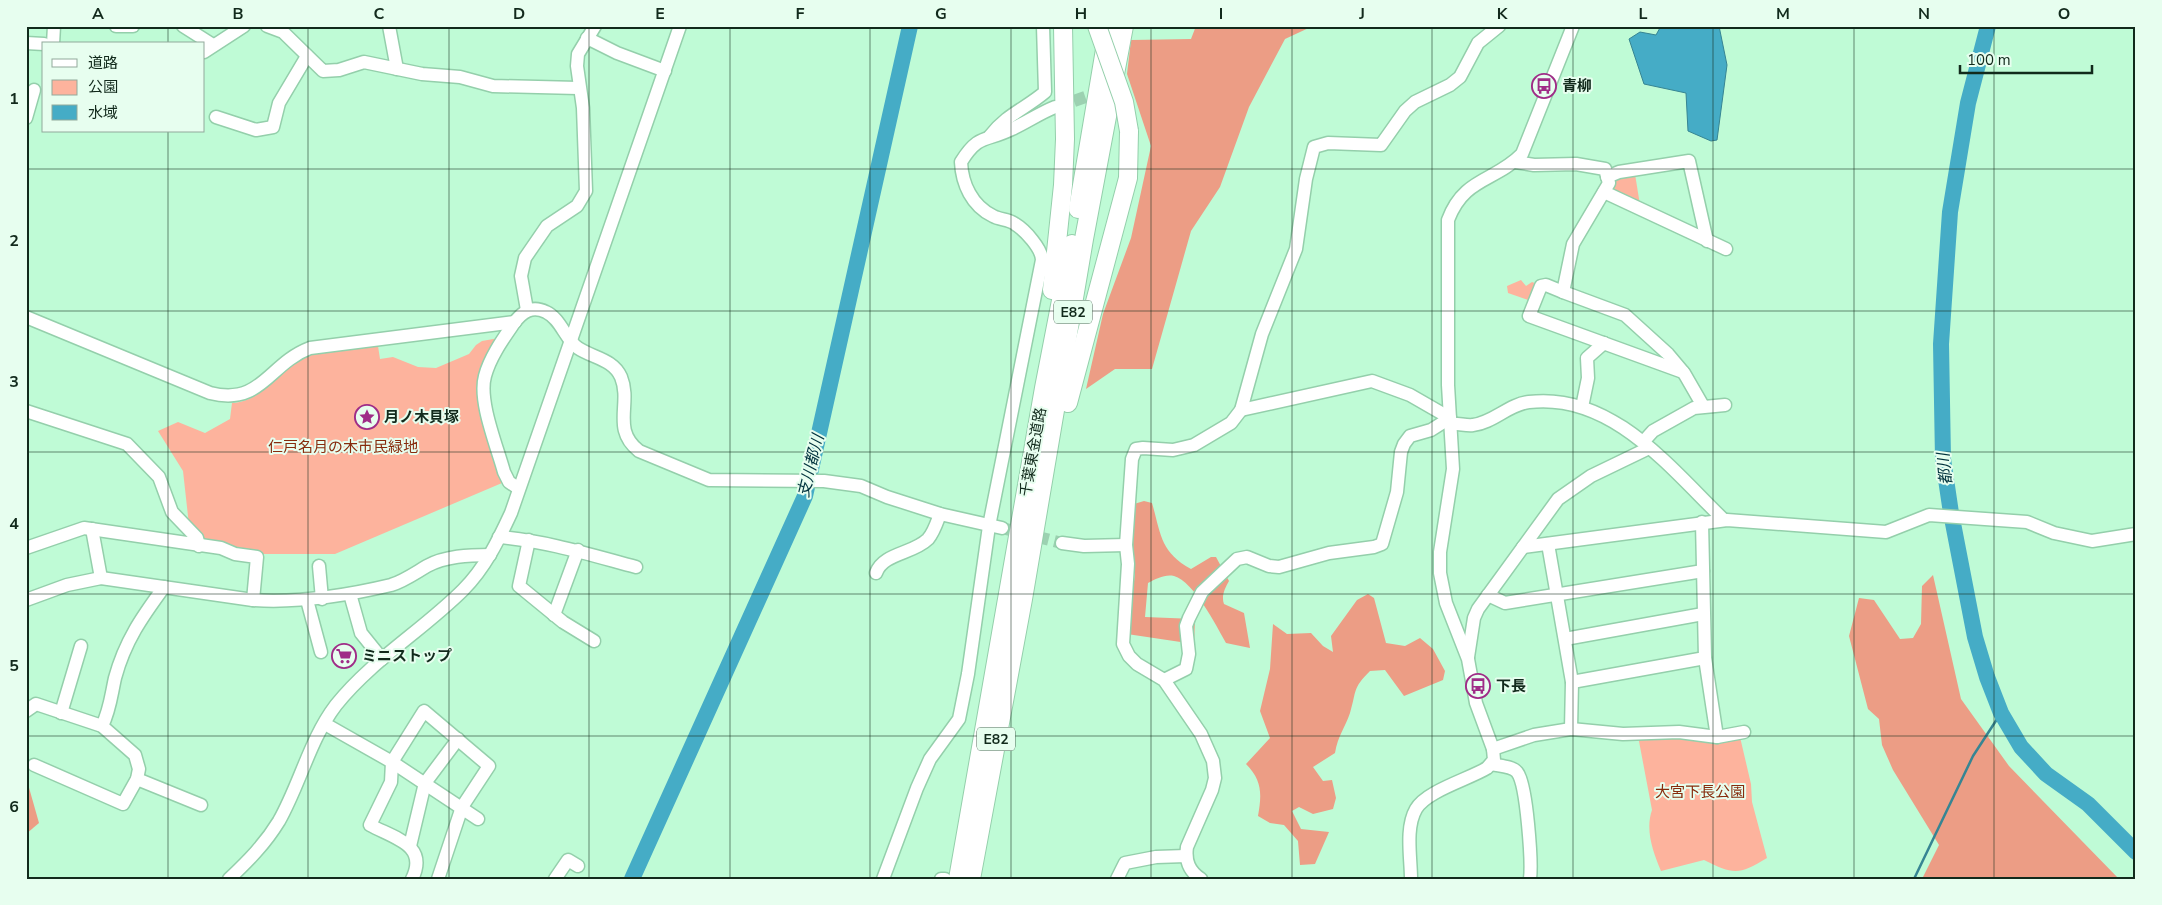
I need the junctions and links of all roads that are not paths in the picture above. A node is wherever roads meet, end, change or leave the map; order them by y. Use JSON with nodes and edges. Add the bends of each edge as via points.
{"nodes":[{"id":1,"x":54,"y":26,"type":"edge"},
{"id":2,"x":116,"y":26,"type":"edge"},
{"id":3,"x":133,"y":26,"type":"edge"},
{"id":4,"x":244,"y":26,"type":"edge"},
{"id":5,"x":267,"y":26,"type":"edge"},
{"id":6,"x":389,"y":26,"type":"edge"},
{"id":7,"x":595,"y":26,"type":"edge"},
{"id":8,"x":680,"y":26,"type":"edge"},
{"id":9,"x":1043,"y":26,"type":"edge"},
{"id":10,"x":1063,"y":26,"type":"edge"},
{"id":11,"x":1097,"y":26,"type":"edge"},
{"id":12,"x":1109,"y":26,"type":"edge"},
{"id":13,"x":1124,"y":26,"type":"edge"},
{"id":14,"x":1499,"y":26,"type":"edge"},
{"id":15,"x":1573,"y":26,"type":"edge"},
{"id":16,"x":186,"y":27,"type":"edge"},
{"id":17,"x":587,"y":38,"type":"junction"},
{"id":18,"x":53,"y":42,"type":"edge"},
{"id":19,"x":202,"y":42,"type":"edge"},
{"id":20,"x":26,"y":43,"type":"edge"},
{"id":21,"x":42,"y":44,"type":"edge"},
{"id":22,"x":209,"y":49,"type":"edge"},
{"id":23,"x":307,"y":56,"type":"junction"},
{"id":24,"x":397,"y":69,"type":"junction"},
{"id":25,"x":664,"y":71,"type":"junction"},
{"id":26,"x":578,"y":88,"type":"junction"},
{"id":27,"x":35,"y":90,"type":"edge"},
{"id":28,"x":1055,"y":107,"type":"tunnel mouth"},
{"id":29,"x":216,"y":117,"type":"dead end"},
{"id":30,"x":26,"y":118,"type":"edge"},
{"id":31,"x":990,"y":136,"type":"junction"},
{"id":32,"x":1514,"y":162,"type":"junction"},
{"id":33,"x":1607,"y":177,"type":"junction"},
{"id":34,"x":1604,"y":192,"type":"junction"},
{"id":35,"x":1706,"y":242,"type":"junction"},
{"id":36,"x":1726,"y":249,"type":"dead end"},
{"id":37,"x":1563,"y":292,"type":"junction"},
{"id":38,"x":527,"y":310,"type":"junction"},
{"id":39,"x":26,"y":317,"type":"edge"},
{"id":40,"x":515,"y":322,"type":"junction"},
{"id":41,"x":570,"y":340,"type":"junction"},
{"id":42,"x":1604,"y":343,"type":"junction"},
{"id":43,"x":1684,"y":373,"type":"junction"},
{"id":44,"x":1044,"y":388,"type":"junction"},
{"id":45,"x":1725,"y":405,"type":"dead end"},
{"id":46,"x":1703,"y":406,"type":"junction"},
{"id":47,"x":1582,"y":407,"type":"junction"},
{"id":48,"x":1241,"y":410,"type":"junction"},
{"id":49,"x":26,"y":411,"type":"edge"},
{"id":50,"x":1450,"y":421,"type":"junction"},
{"id":51,"x":1646,"y":445,"type":"junction"},
{"id":52,"x":518,"y":488,"type":"junction"},
{"id":53,"x":940,"y":514,"type":"junction"},
{"id":54,"x":1724,"y":520,"type":"junction"},
{"id":55,"x":1702,"y":522,"type":"junction"},
{"id":56,"x":989,"y":526,"type":"junction"},
{"id":57,"x":1002,"y":528,"type":"tunnel mouth"},
{"id":58,"x":92,"y":529,"type":"junction"},
{"id":59,"x":2136,"y":534,"type":"edge"},
{"id":60,"x":499,"y":537,"type":"junction"},
{"id":61,"x":529,"y":540,"type":"junction"},
{"id":62,"x":1062,"y":543,"type":"tunnel mouth"},
{"id":63,"x":1126,"y":544,"type":"junction"},
{"id":64,"x":1548,"y":544,"type":"junction"},
{"id":65,"x":199,"y":546,"type":"junction"},
{"id":66,"x":1524,"y":547,"type":"junction"},
{"id":67,"x":26,"y":548,"type":"edge"},
{"id":68,"x":578,"y":550,"type":"junction"},
{"id":69,"x":490,"y":556,"type":"junction"},
{"id":70,"x":319,"y":566,"type":"dead end"},
{"id":71,"x":636,"y":567,"type":"dead end"},
{"id":72,"x":1703,"y":571,"type":"junction"},
{"id":73,"x":876,"y":573,"type":"dead end"},
{"id":74,"x":101,"y":578,"type":"junction"},
{"id":75,"x":164,"y":587,"type":"junction"},
{"id":76,"x":350,"y":594,"type":"junction"},
{"id":77,"x":1557,"y":594,"type":"junction"},
{"id":78,"x":1488,"y":595,"type":"junction"},
{"id":79,"x":322,"y":599,"type":"junction"},
{"id":80,"x":1023,"y":599,"type":"junction"},
{"id":81,"x":26,"y":600,"type":"edge"},
{"id":82,"x":253,"y":600,"type":"junction"},
{"id":83,"x":307,"y":600,"type":"junction"},
{"id":84,"x":1703,"y":614,"type":"junction"},
{"id":85,"x":554,"y":615,"type":"junction"},
{"id":86,"x":1565,"y":639,"type":"junction"},
{"id":87,"x":594,"y":641,"type":"dead end"},
{"id":88,"x":81,"y":646,"type":"dead end"},
{"id":89,"x":321,"y":652,"type":"dead end"},
{"id":90,"x":1705,"y":658,"type":"junction"},
{"id":91,"x":382,"y":659,"type":"junction"},
{"id":92,"x":1468,"y":659,"type":"junction"},
{"id":93,"x":1164,"y":680,"type":"junction"},
{"id":94,"x":1572,"y":682,"type":"junction"},
{"id":95,"x":26,"y":711,"type":"edge"},
{"id":96,"x":61,"y":712,"type":"junction"},
{"id":97,"x":325,"y":724,"type":"junction"},
{"id":98,"x":102,"y":726,"type":"junction"},
{"id":99,"x":1571,"y":729,"type":"junction"},
{"id":100,"x":1744,"y":732,"type":"dead end"},
{"id":101,"x":1716,"y":736,"type":"junction"},
{"id":102,"x":458,"y":739,"type":"junction"},
{"id":103,"x":1493,"y":750,"type":"junction"},
{"id":104,"x":392,"y":762,"type":"junction"},
{"id":105,"x":1491,"y":764,"type":"junction"},
{"id":106,"x":34,"y":765,"type":"dead end"},
{"id":107,"x":138,"y":779,"type":"junction"},
{"id":108,"x":425,"y":783,"type":"junction"},
{"id":109,"x":200,"y":805,"type":"dead end"},
{"id":110,"x":462,"y":807,"type":"junction"},
{"id":111,"x":478,"y":819,"type":"dead end"},
{"id":112,"x":410,"y":846,"type":"junction"},
{"id":113,"x":1186,"y":856,"type":"junction"},
{"id":114,"x":578,"y":866,"type":"dead end"},
{"id":115,"x":229,"y":879,"type":"edge"},
{"id":116,"x":412,"y":879,"type":"edge"},
{"id":117,"x":438,"y":879,"type":"edge"},
{"id":118,"x":556,"y":879,"type":"edge"},
{"id":119,"x":883,"y":879,"type":"edge"},
{"id":120,"x":958,"y":879,"type":"edge"},
{"id":121,"x":971,"y":879,"type":"edge"},
{"id":122,"x":1117,"y":879,"type":"edge"},
{"id":123,"x":1201,"y":879,"type":"edge"},
{"id":124,"x":1411,"y":879,"type":"edge"},
{"id":125,"x":1530,"y":879,"type":"edge"}],
"edges":[{"from":1,"to":18,"type":"street"},
{"from":2,"to":3,"type":"street"},
{"from":4,"to":22,"type":"street"},
{"from":5,"to":23,"type":"street","via":[[283,32]]},
{"from":6,"to":24,"type":"street"},
{"from":7,"to":17,"type":"street"},
{"from":8,"to":25,"type":"street"},
{"from":9,"to":31,"type":"street","via":[[1045,92],[1009,115]]},
{"from":10,"to":44,"type":"highway","via":[[1064,185],[1046,342]]},
{"from":11,"to":80,"type":"highway","number":"E82","bridge":true,"via":[[1124,102],[1129,131],[1128,178],[1081,349],[1040,546]]},
{"from":12,"to":44,"type":"highway","name":"千葉東金道路","number":"E82"},
{"from":13,"to":80,"type":"highway","number":"E82"},
{"from":14,"to":48,"type":"street","via":[[1478,43],[1460,77],[1415,102],[1381,145],[1328,143],[1314,148],[1296,248],[1262,334]]},
{"from":15,"to":32,"type":"street","via":[[1528,144]]},
{"from":16,"to":19,"type":"street"},
{"from":17,"to":25,"type":"street"},
{"from":17,"to":26,"type":"street","via":[[578,54]]},
{"from":20,"to":21,"type":"street"},
{"from":23,"to":24,"type":"street","via":[[323,72],[364,62]]},
{"from":23,"to":29,"type":"street","via":[[279,103],[273,127],[256,130]]},
{"from":24,"to":26,"type":"street","via":[[460,77],[493,86]]},
{"from":25,"to":41,"type":"street"},
{"from":26,"to":38,"type":"street","via":[[583,108],[586,191],[577,206],[547,226],[525,258],[521,276]]},
{"from":27,"to":30,"type":"street"},
{"from":28,"to":31,"type":"street"},
{"from":31,"to":56,"type":"street","via":[[974,144],[961,162],[964,184],[970,196],[987,212],[1016,224],[1040,251],[1042,260]]},
{"from":32,"to":33,"type":"street","via":[[1576,164],[1605,169]]},
{"from":32,"to":50,"type":"street","via":[[1465,191],[1448,220]]},
{"from":33,"to":34,"type":"street","via":[[1609,183]]},
{"from":33,"to":35,"type":"street","via":[[1619,172],[1689,161]]},
{"from":34,"to":35,"type":"street"},
{"from":34,"to":37,"type":"street","via":[[1572,244]]},
{"from":35,"to":36,"type":"street"},
{"from":37,"to":42,"type":"street","via":[[1541,286],[1529,316]]},
{"from":37,"to":43,"type":"street","via":[[1625,315]]},
{"from":38,"to":40,"type":"street"},
{"from":38,"to":41,"type":"street","via":[[536,308],[546,312]]},
{"from":39,"to":40,"type":"street","via":[[210,393],[234,396],[258,387],[287,359],[310,348]]},
{"from":40,"to":52,"type":"street","via":[[490,362],[484,392],[504,472],[509,482]]},
{"from":41,"to":52,"type":"street"},
{"from":41,"to":53,"type":"street","via":[[578,348],[613,366],[620,376],[624,386],[625,435],[639,451],[709,480],[824,481],[861,486]]},
{"from":42,"to":43,"type":"street"},
{"from":42,"to":47,"type":"street","via":[[1587,358],[1588,378]]},
{"from":43,"to":46,"type":"street"},
{"from":44,"to":120,"type":"highway","name":"千葉東金道路","number":"E82"},
{"from":45,"to":46,"type":"street"},
{"from":46,"to":51,"type":"street","via":[[1653,432]]},
{"from":47,"to":50,"type":"street","via":[[1568,403],[1527,402],[1473,425]]},
{"from":47,"to":51,"type":"street","via":[[1604,417]]},
{"from":48,"to":50,"type":"street","via":[[1372,381],[1410,395]]},
{"from":48,"to":63,"type":"street","via":[[1231,423],[1194,445],[1173,450],[1136,449],[1132,459]]},
{"from":49,"to":65,"type":"street","via":[[127,444],[159,477],[172,512],[197,538]]},
{"from":50,"to":92,"type":"street","via":[[1451,488],[1440,552],[1440,573],[1446,603]]},
{"from":50,"to":93,"type":"street","via":[[1410,436],[1404,444],[1397,492],[1382,544],[1329,553],[1279,567],[1246,557],[1236,559],[1202,592],[1189,618],[1186,626],[1189,654],[1186,669]]},
{"from":51,"to":54,"type":"street"},
{"from":51,"to":66,"type":"street","via":[[1567,491],[1548,510]]},
{"from":52,"to":60,"type":"street"},
{"from":53,"to":56,"type":"street"},
{"from":53,"to":73,"type":"street","via":[[928,539],[906,553],[882,562]]},
{"from":54,"to":55,"type":"street"},
{"from":54,"to":59,"type":"street","via":[[1886,532],[1929,515],[2027,522],[2054,533],[2092,541]]},
{"from":55,"to":64,"type":"street"},
{"from":55,"to":72,"type":"street"},
{"from":56,"to":57,"type":"street"},
{"from":56,"to":119,"type":"street","via":[[959,719],[923,773]]},
{"from":58,"to":65,"type":"street"},
{"from":58,"to":67,"type":"street","via":[[84,528]]},
{"from":58,"to":74,"type":"street"},
{"from":60,"to":61,"type":"street"},
{"from":60,"to":69,"type":"street"},
{"from":61,"to":68,"type":"street"},
{"from":61,"to":85,"type":"street","via":[[519,586]]},
{"from":62,"to":63,"type":"street","via":[[1084,546]]},
{"from":63,"to":93,"type":"street","via":[[1128,564],[1123,644],[1128,656],[1137,664]]},
{"from":64,"to":66,"type":"street"},
{"from":64,"to":77,"type":"street"},
{"from":65,"to":82,"type":"street","via":[[257,557]]},
{"from":66,"to":78,"type":"street"},
{"from":68,"to":71,"type":"street"},
{"from":68,"to":85,"type":"street"},
{"from":69,"to":76,"type":"street","via":[[467,554],[429,565],[401,582]]},
{"from":69,"to":91,"type":"street","via":[[463,590]]},
{"from":70,"to":79,"type":"street"},
{"from":72,"to":77,"type":"street"},
{"from":72,"to":84,"type":"street"},
{"from":74,"to":75,"type":"street"},
{"from":74,"to":81,"type":"street","via":[[67,585]]},
{"from":75,"to":82,"type":"street"},
{"from":75,"to":98,"type":"street","via":[[133,629]]},
{"from":76,"to":79,"type":"street"},
{"from":76,"to":91,"type":"street","via":[[362,633]]},
{"from":77,"to":78,"type":"street","via":[[1505,603]]},
{"from":77,"to":86,"type":"street"},
{"from":78,"to":92,"type":"street","via":[[1474,618]]},
{"from":79,"to":83,"type":"street"},
{"from":80,"to":121,"type":"highway","number":"E82"},
{"from":82,"to":83,"type":"street"},
{"from":83,"to":89,"type":"street"},
{"from":84,"to":86,"type":"street"},
{"from":84,"to":90,"type":"street"},
{"from":85,"to":87,"type":"street"},
{"from":86,"to":94,"type":"street"},
{"from":88,"to":96,"type":"street"},
{"from":90,"to":94,"type":"street"},
{"from":90,"to":101,"type":"street"},
{"from":91,"to":97,"type":"street","via":[[338,704]]},
{"from":92,"to":103,"type":"street","via":[[1476,703]]},
{"from":93,"to":113,"type":"street","via":[[1208,746],[1215,778]]},
{"from":94,"to":99,"type":"street"},
{"from":95,"to":96,"type":"street","via":[[36,704]]},
{"from":96,"to":98,"type":"street"},
{"from":97,"to":104,"type":"street"},
{"from":97,"to":115,"type":"street","via":[[279,820],[262,847]]},
{"from":98,"to":107,"type":"street","via":[[135,755]]},
{"from":99,"to":101,"type":"street"},
{"from":99,"to":103,"type":"street","via":[[1534,735]]},
{"from":100,"to":101,"type":"street"},
{"from":102,"to":104,"type":"street","via":[[424,711]]},
{"from":102,"to":108,"type":"street"},
{"from":102,"to":110,"type":"street","via":[[489,766]]},
{"from":103,"to":105,"type":"street"},
{"from":104,"to":108,"type":"street"},
{"from":104,"to":112,"type":"street","via":[[391,782],[370,825]]},
{"from":105,"to":124,"type":"street","via":[[1420,803],[1411,826]]},
{"from":105,"to":125,"type":"street","via":[[1517,772],[1523,786],[1532,861]]},
{"from":106,"to":107,"type":"street","via":[[123,804]]},
{"from":107,"to":109,"type":"street"},
{"from":108,"to":110,"type":"street"},
{"from":108,"to":112,"type":"street"},
{"from":110,"to":111,"type":"street"},
{"from":110,"to":117,"type":"street"},
{"from":112,"to":116,"type":"street","via":[[417,858],[417,869]]},
{"from":113,"to":122,"type":"street","via":[[1125,863]]},
{"from":113,"to":123,"type":"street","via":[[1192,871]]},
{"from":114,"to":118,"type":"street","via":[[568,860]]}]}
